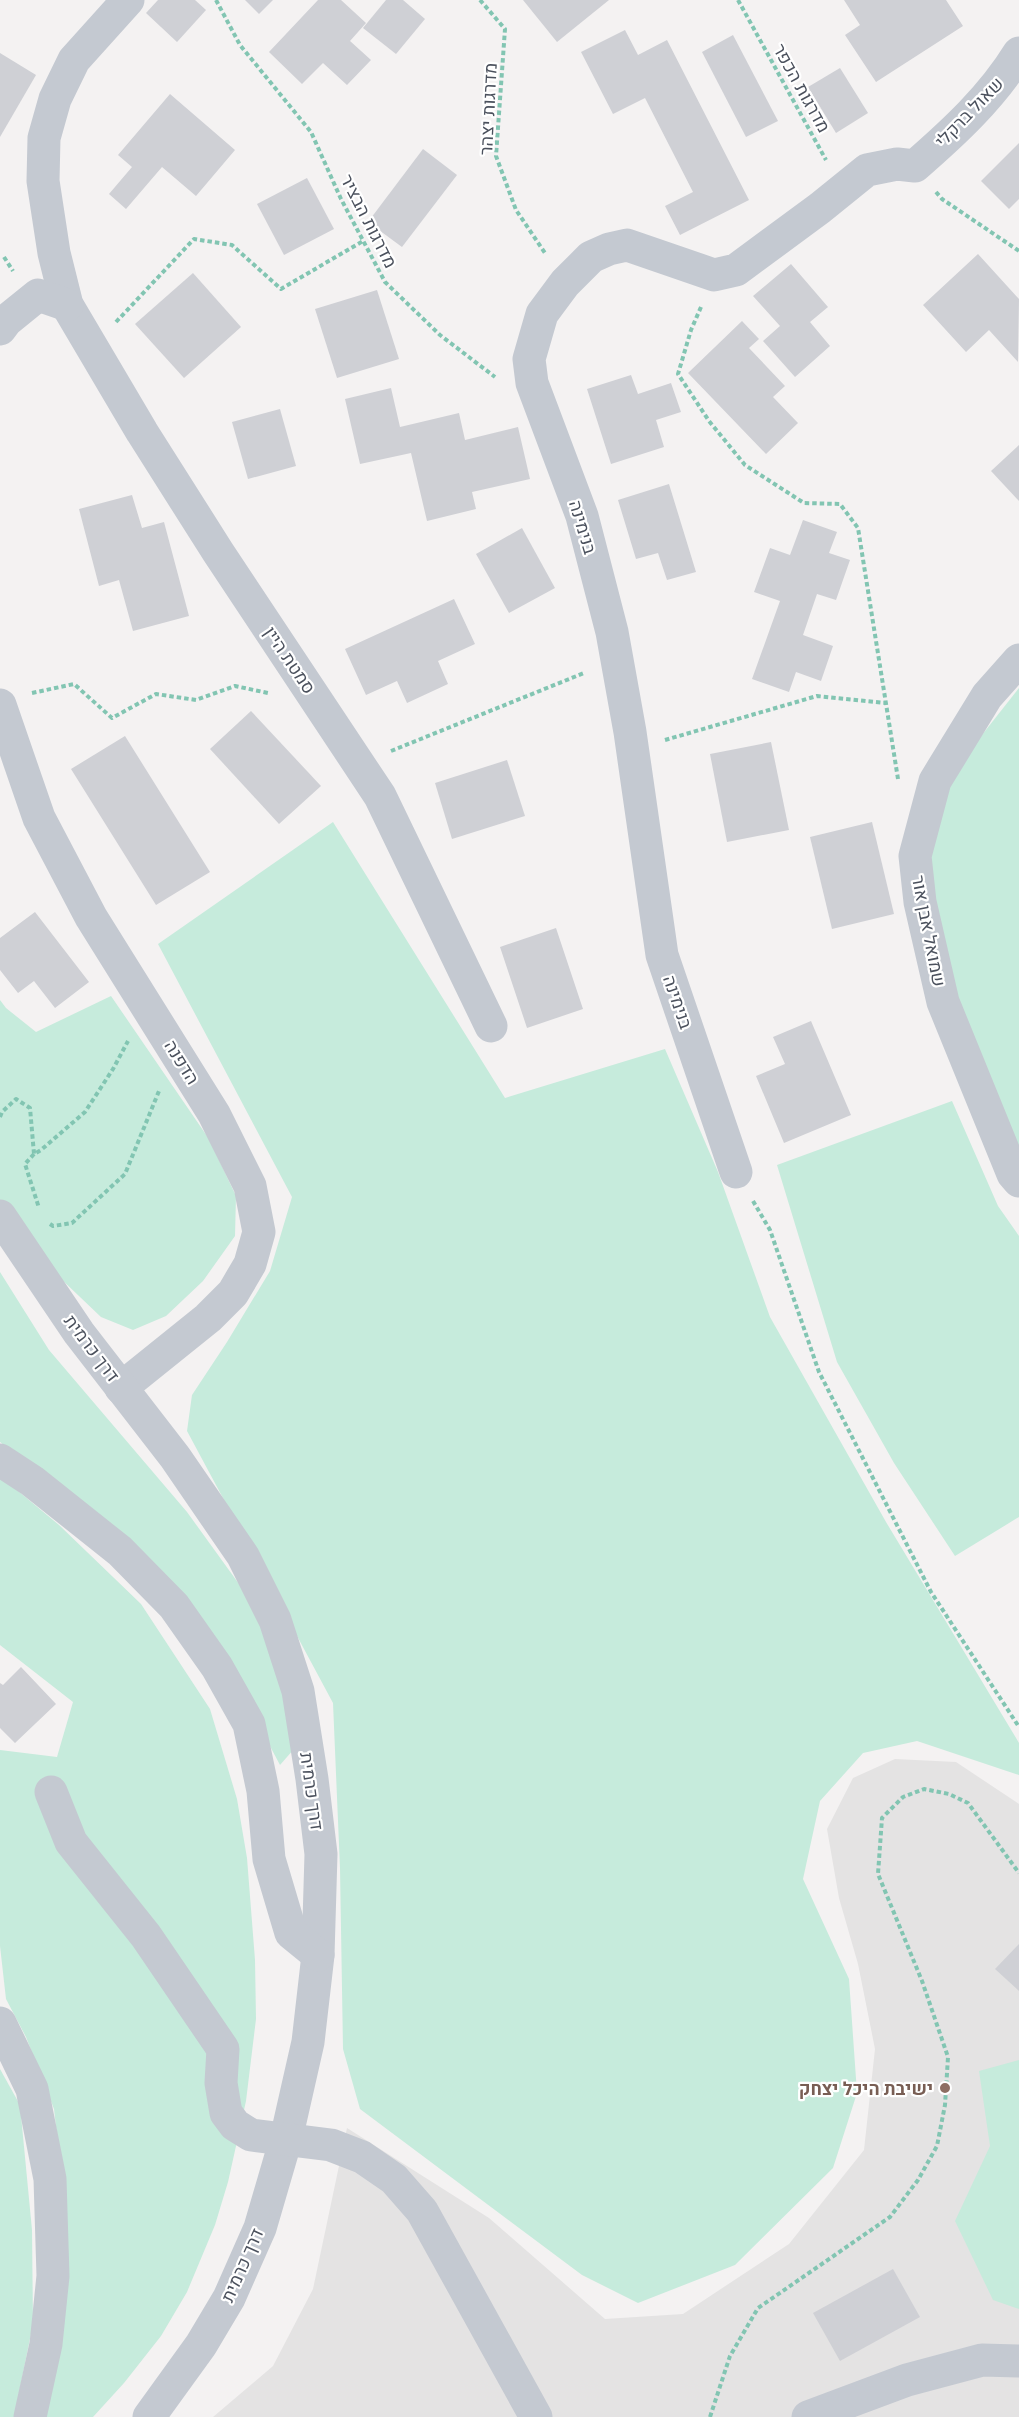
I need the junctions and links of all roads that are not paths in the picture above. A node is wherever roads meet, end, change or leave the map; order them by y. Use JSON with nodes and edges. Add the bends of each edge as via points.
{"nodes":[{"id":1,"x":128,"y":0,"type":"edge"},
{"id":2,"x":1019,"y":53,"type":"edge"},
{"id":3,"x":714,"y":275,"type":"joint"},
{"id":4,"x":71,"y":312,"type":"junction"},
{"id":5,"x":0,"y":329,"type":"edge"},
{"id":6,"x":1019,"y":660,"type":"edge"},
{"id":7,"x":10,"y":700,"type":"edge"},
{"id":8,"x":490,"y":1026,"type":"dead end"},
{"id":9,"x":736,"y":1172,"type":"road end"},
{"id":10,"x":1019,"y":1181,"type":"edge"},
{"id":11,"x":0,"y":1216,"type":"edge"},
{"id":12,"x":121,"y":1388,"type":"junction"},
{"id":13,"x":0,"y":1460,"type":"edge"},
{"id":14,"x":51,"y":1792,"type":"dead end"},
{"id":15,"x":318,"y":1955,"type":"junction"},
{"id":16,"x":0,"y":2023,"type":"edge"},
{"id":17,"x":286,"y":2139,"type":"junction"},
{"id":18,"x":1019,"y":2361,"type":"edge"},
{"id":19,"x":30,"y":2417,"type":"edge"},
{"id":20,"x":148,"y":2417,"type":"edge"},
{"id":21,"x":537,"y":2417,"type":"edge"},
{"id":22,"x":808,"y":2417,"type":"edge"}],
"edges":[{"from":1,"to":4,"type":"street","name":"סמטת היין","via":[[74,60],[55,99],[44,138],[43,182],[54,253]]},
{"from":2,"to":3,"type":"street","name":"שאול ברקלי","via":[[983,102],[915,165],[867,170],[736,270]]},
{"from":3,"to":9,"type":"street","name":"בנימינה","via":[[627,245],[591,257],[542,314],[529,359],[532,383],[582,516],[618,660],[662,955]]},
{"from":4,"to":5,"type":"street","via":[[38,296]]},
{"from":4,"to":8,"type":"street","name":"סמטת היין","via":[[212,542],[380,796]]},
{"from":6,"to":10,"type":"street","name":"שמואל אבן אור","via":[[987,696],[934,781],[915,856],[920,903],[943,1002]]},
{"from":7,"to":12,"type":"street","name":"הדפנה","via":[[39,818],[91,917],[214,1114],[250,1186],[259,1232],[250,1264],[233,1293]]},
{"from":11,"to":12,"type":"street","name":"דרך כרמית","via":[[79,1334]]},
{"from":12,"to":15,"type":"street","name":"דרך כרמית","via":[[175,1457],[243,1556],[275,1620],[298,1691],[312,1779],[321,1854]]},
{"from":13,"to":15,"type":"street","via":[[120,1551],[174,1606],[217,1666],[249,1724],[263,1791],[268,1859],[291,1933]]},
{"from":14,"to":17,"type":"street","via":[[71,1842],[146,1936],[223,2049],[220,2083],[226,2113],[235,2125],[251,2135]]},
{"from":15,"to":17,"type":"street","name":"דרך כרמית","via":[[308,2042]]},
{"from":16,"to":19,"type":"street","via":[[32,2090],[50,2180],[53,2276],[46,2344]]},
{"from":17,"to":20,"type":"street","name":"דרך כרמית","via":[[260,2228],[229,2298],[201,2345]]},
{"from":17,"to":21,"type":"street","via":[[332,2145],[362,2157],[394,2179],[422,2211]]},
{"from":18,"to":22,"type":"street","via":[[982,2360],[907,2380]]}]}
